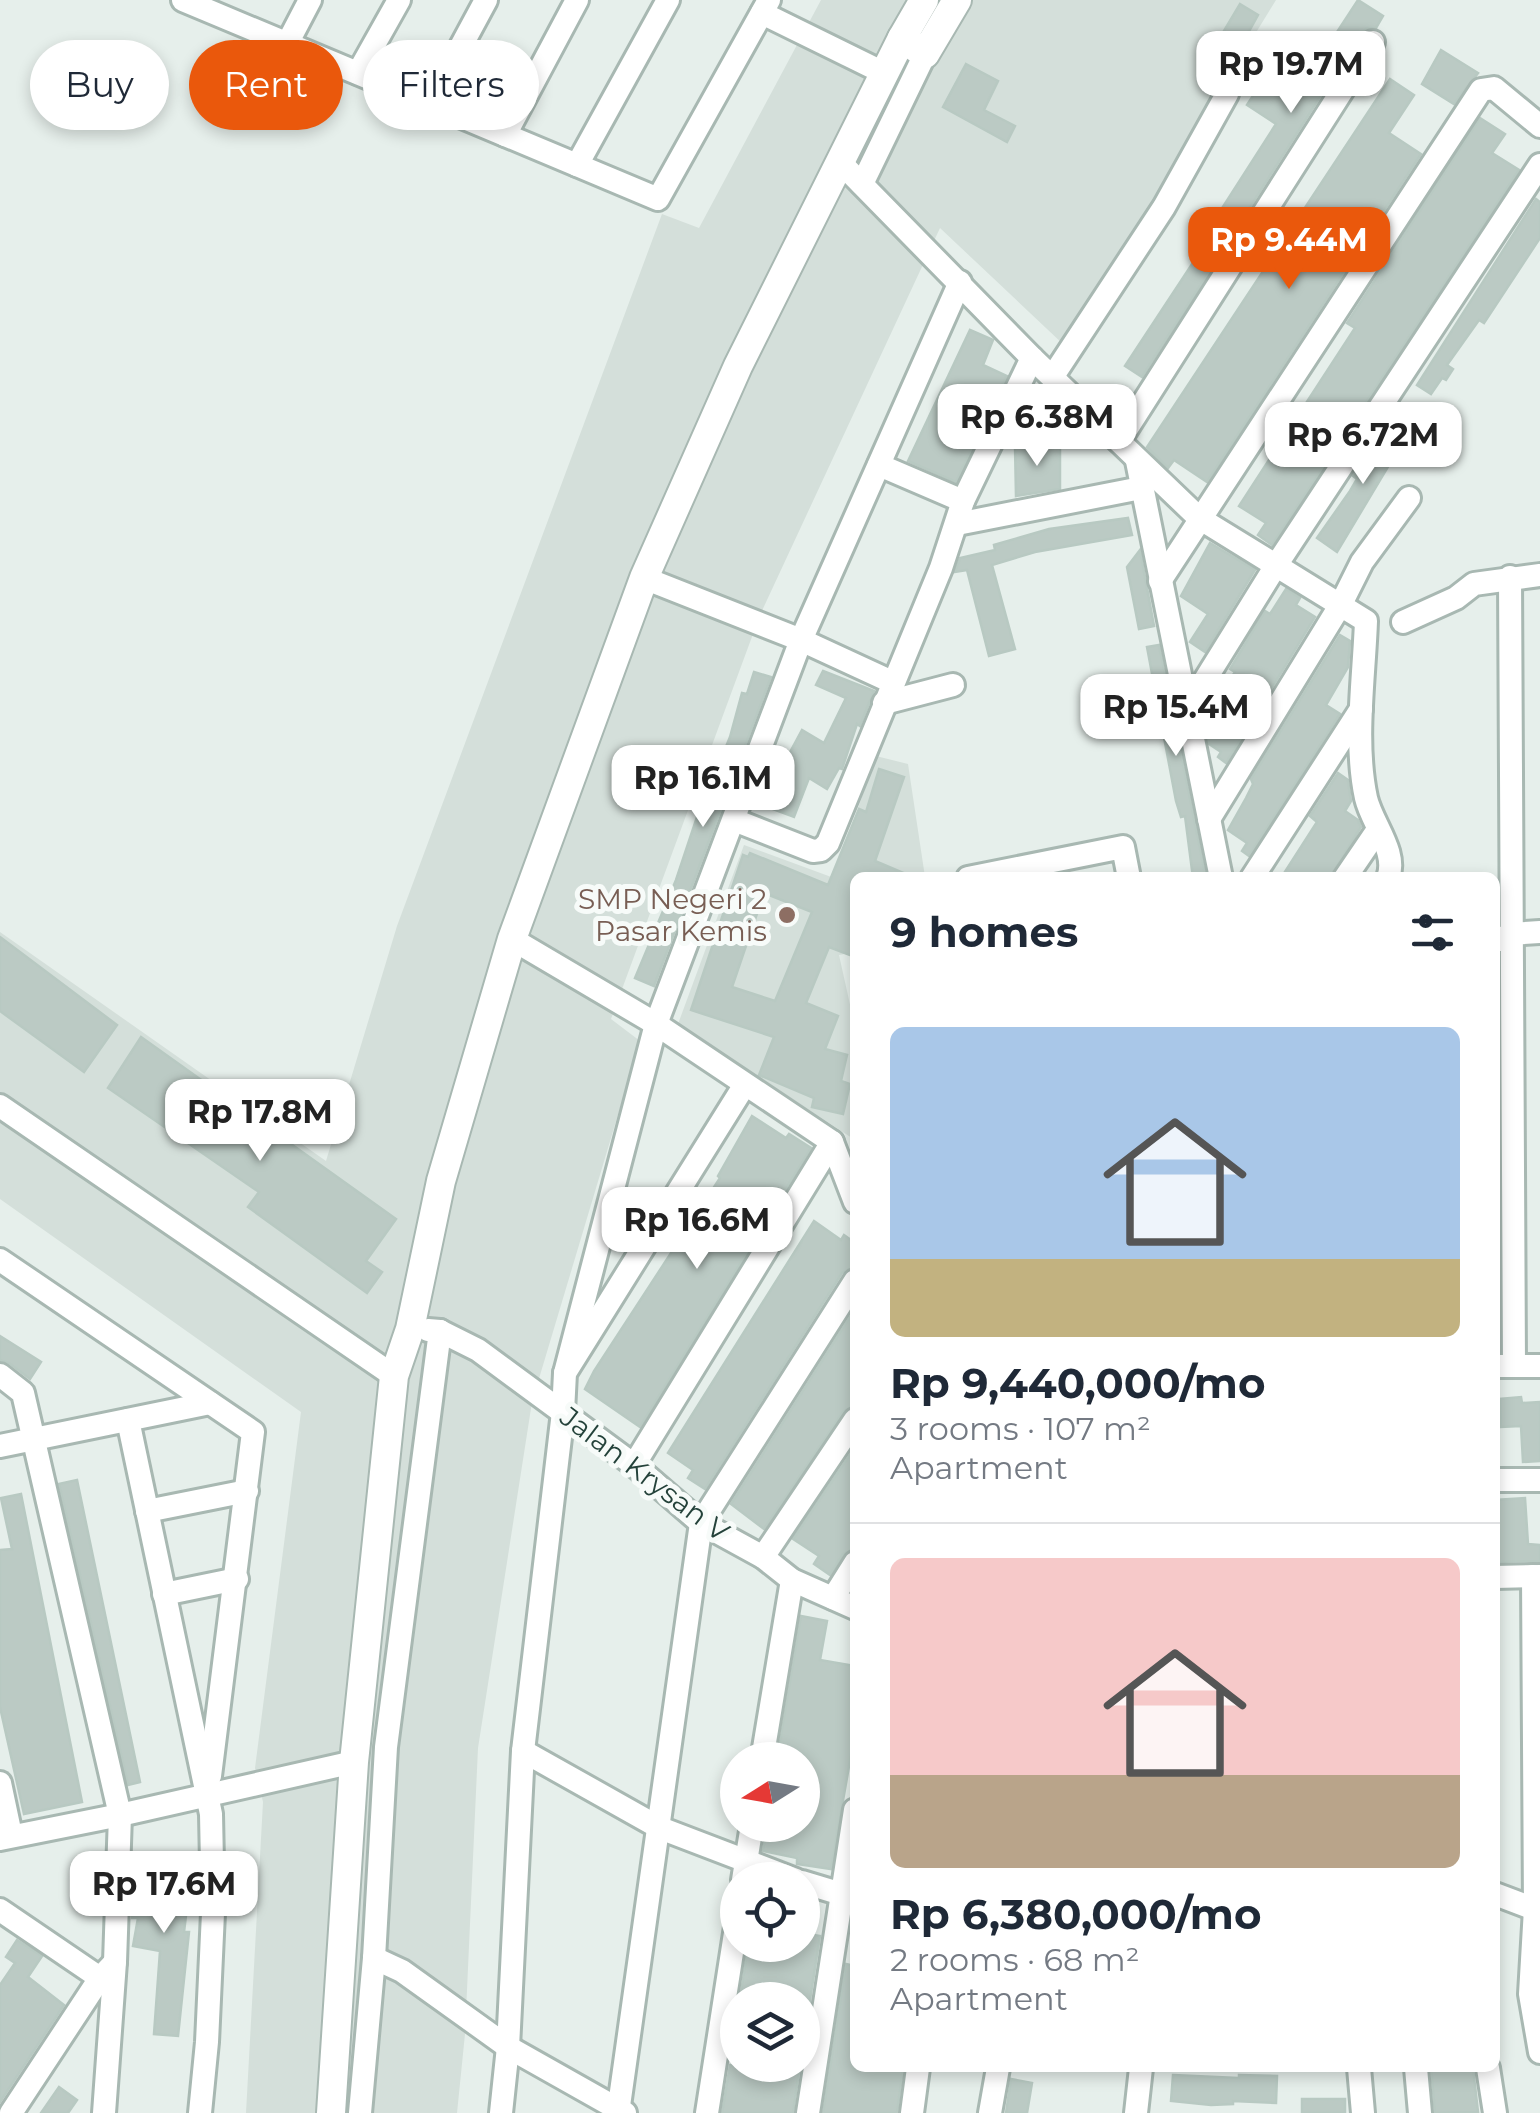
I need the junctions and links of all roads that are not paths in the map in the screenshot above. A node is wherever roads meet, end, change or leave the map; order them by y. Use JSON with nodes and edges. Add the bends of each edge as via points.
{"nodes":[{"id":1,"x":183,"y":0,"type":"edge"},
{"id":2,"x":308,"y":0,"type":"edge"},
{"id":3,"x":398,"y":0,"type":"edge"},
{"id":4,"x":486,"y":0,"type":"edge"},
{"id":5,"x":577,"y":0,"type":"edge"},
{"id":6,"x":668,"y":0,"type":"edge"},
{"id":7,"x":924,"y":0,"type":"edge"},
{"id":8,"x":957,"y":0,"type":"edge"},
{"id":9,"x":218,"y":7,"type":"edge"},
{"id":10,"x":765,"y":7,"type":"edge"},
{"id":11,"x":280,"y":40,"type":"edge"},
{"id":12,"x":289,"y":40,"type":"edge"},
{"id":13,"x":464,"y":40,"type":"edge"},
{"id":14,"x":1373,"y":42,"type":"dead end"},
{"id":15,"x":913,"y":46,"type":"junction"},
{"id":16,"x":343,"y":67,"type":"edge"},
{"id":17,"x":358,"y":73,"type":"junction"},
{"id":18,"x":884,"y":73,"type":"junction"},
{"id":19,"x":363,"y":75,"type":"edge"},
{"id":20,"x":1227,"y":94,"type":"dead end"},
{"id":21,"x":1540,"y":126,"type":"edge"},
{"id":22,"x":493,"y":130,"type":"edge"},
{"id":23,"x":505,"y":135,"type":"junction"},
{"id":24,"x":840,"y":162,"type":"junction"},
{"id":25,"x":578,"y":165,"type":"junction"},
{"id":26,"x":1540,"y":165,"type":"edge"},
{"id":27,"x":862,"y":184,"type":"junction"},
{"id":28,"x":960,"y":282,"type":"junction"},
{"id":29,"x":1032,"y":358,"type":"junction"},
{"id":30,"x":1053,"y":376,"type":"junction"},
{"id":31,"x":1119,"y":442,"type":"junction"},
{"id":32,"x":1137,"y":461,"type":"junction"},
{"id":33,"x":879,"y":465,"type":"junction"},
{"id":34,"x":1142,"y":488,"type":"junction"},
{"id":35,"x":1409,"y":498,"type":"dead end"},
{"id":36,"x":960,"y":513,"type":"junction"},
{"id":37,"x":1199,"y":518,"type":"junction"},
{"id":38,"x":1275,"y":567,"type":"junction"},
{"id":39,"x":1540,"y":575,"type":"edge"},
{"id":40,"x":1510,"y":577,"type":"junction"},
{"id":41,"x":644,"y":578,"type":"junction"},
{"id":42,"x":1160,"y":580,"type":"junction"},
{"id":43,"x":1341,"y":604,"type":"junction"},
{"id":44,"x":1403,"y":622,"type":"dead end"},
{"id":45,"x":802,"y":640,"type":"junction"},
{"id":46,"x":953,"y":686,"type":"dead end"},
{"id":47,"x":888,"y":692,"type":"junction"},
{"id":48,"x":1363,"y":706,"type":"junction"},
{"id":49,"x":1187,"y":709,"type":"junction"},
{"id":50,"x":1210,"y":819,"type":"junction"},
{"id":51,"x":734,"y":820,"type":"junction"},
{"id":52,"x":1377,"y":830,"type":"junction"},
{"id":53,"x":997,"y":872,"type":"edge"},
{"id":54,"x":1128,"y":872,"type":"edge"},
{"id":55,"x":1220,"y":872,"type":"edge"},
{"id":56,"x":1256,"y":872,"type":"edge"},
{"id":57,"x":1349,"y":872,"type":"edge"},
{"id":58,"x":1389,"y":872,"type":"edge"},
{"id":59,"x":1540,"y":932,"type":"edge"},
{"id":60,"x":1502,"y":938,"type":"edge"},
{"id":61,"x":512,"y":940,"type":"junction"},
{"id":62,"x":656,"y":1024,"type":"junction"},
{"id":63,"x":744,"y":1086,"type":"junction"},
{"id":64,"x":0,"y":1106,"type":"edge"},
{"id":65,"x":832,"y":1142,"type":"junction"},
{"id":66,"x":850,"y":1189,"type":"edge"},
{"id":67,"x":0,"y":1260,"type":"edge"},
{"id":68,"x":850,"y":1289,"type":"edge"},
{"id":69,"x":410,"y":1328,"type":"junction"},
{"id":70,"x":440,"y":1331,"type":"junction"},
{"id":71,"x":1505,"y":1366,"type":"edge"},
{"id":72,"x":1540,"y":1366,"type":"edge"},
{"id":73,"x":564,"y":1373,"type":"junction"},
{"id":74,"x":0,"y":1375,"type":"edge"},
{"id":75,"x":394,"y":1376,"type":"junction"},
{"id":76,"x":210,"y":1403,"type":"junction"},
{"id":77,"x":563,"y":1412,"type":"junction"},
{"id":78,"x":128,"y":1420,"type":"junction"},
{"id":79,"x":850,"y":1427,"type":"edge"},
{"id":80,"x":36,"y":1440,"type":"junction"},
{"id":81,"x":0,"y":1446,"type":"edge"},
{"id":82,"x":634,"y":1465,"type":"junction"},
{"id":83,"x":1500,"y":1480,"type":"edge"},
{"id":84,"x":1540,"y":1480,"type":"edge"},
{"id":85,"x":246,"y":1491,"type":"junction"},
{"id":86,"x":147,"y":1511,"type":"junction"},
{"id":87,"x":701,"y":1523,"type":"junction"},
{"id":88,"x":762,"y":1558,"type":"junction"},
{"id":89,"x":850,"y":1570,"type":"edge"},
{"id":90,"x":1500,"y":1576,"type":"edge"},
{"id":91,"x":1536,"y":1576,"type":"edge"},
{"id":92,"x":237,"y":1579,"type":"junction"},
{"id":93,"x":792,"y":1580,"type":"junction"},
{"id":94,"x":164,"y":1594,"type":"junction"},
{"id":95,"x":832,"y":1598,"type":"junction"},
{"id":96,"x":850,"y":1606,"type":"edge"},
{"id":97,"x":765,"y":1742,"type":"edge"},
{"id":98,"x":386,"y":1746,"type":"junction"},
{"id":99,"x":523,"y":1751,"type":"junction"},
{"id":100,"x":355,"y":1756,"type":"junction"},
{"id":101,"x":0,"y":1783,"type":"edge"},
{"id":102,"x":208,"y":1794,"type":"junction"},
{"id":103,"x":120,"y":1816,"type":"junction"},
{"id":104,"x":660,"y":1828,"type":"junction"},
{"id":105,"x":5,"y":1837,"type":"edge"},
{"id":106,"x":725,"y":1862,"type":"edge"},
{"id":107,"x":820,"y":1888,"type":"edge"},
{"id":108,"x":1500,"y":1896,"type":"edge"},
{"id":109,"x":849,"y":1897,"type":"edge"},
{"id":110,"x":1537,"y":1910,"type":"edge"},
{"id":111,"x":4,"y":1923,"type":"edge"},
{"id":112,"x":374,"y":1958,"type":"junction"},
{"id":113,"x":731,"y":1962,"type":"edge"},
{"id":114,"x":107,"y":1970,"type":"junction"},
{"id":115,"x":508,"y":2048,"type":"junction"},
{"id":116,"x":1540,"y":2052,"type":"edge"},
{"id":117,"x":917,"y":2072,"type":"edge"},
{"id":118,"x":997,"y":2072,"type":"edge"},
{"id":119,"x":1141,"y":2072,"type":"edge"},
{"id":120,"x":1359,"y":2072,"type":"edge"},
{"id":121,"x":1416,"y":2072,"type":"edge"},
{"id":122,"x":1489,"y":2072,"type":"edge"},
{"id":123,"x":621,"y":2112,"type":"edge"},
{"id":124,"x":11,"y":2113,"type":"edge"},
{"id":125,"x":104,"y":2113,"type":"edge"},
{"id":126,"x":200,"y":2113,"type":"edge"},
{"id":127,"x":332,"y":2113,"type":"edge"},
{"id":128,"x":360,"y":2113,"type":"edge"},
{"id":129,"x":501,"y":2113,"type":"edge"},
{"id":130,"x":707,"y":2113,"type":"edge"},
{"id":131,"x":808,"y":2113,"type":"edge"},
{"id":132,"x":912,"y":2113,"type":"edge"},
{"id":133,"x":990,"y":2113,"type":"edge"},
{"id":134,"x":1136,"y":2113,"type":"edge"},
{"id":135,"x":1363,"y":2113,"type":"edge"},
{"id":136,"x":1420,"y":2113,"type":"edge"},
{"id":137,"x":1494,"y":2113,"type":"edge"}],
"edges":[{"from":1,"to":9,"type":"street"},
{"from":2,"to":12,"type":"street"},
{"from":3,"to":17,"type":"street"},
{"from":4,"to":13,"type":"street"},
{"from":5,"to":23,"type":"street"},
{"from":6,"to":25,"type":"street"},
{"from":7,"to":15,"type":"street"},
{"from":8,"to":15,"type":"street"},
{"from":9,"to":11,"type":"street"},
{"from":10,"to":18,"type":"street"},
{"from":10,"to":25,"type":"street","via":[[658,199]]},
{"from":14,"to":31,"type":"street"},
{"from":15,"to":18,"type":"street"},
{"from":15,"to":27,"type":"street"},
{"from":16,"to":17,"type":"street"},
{"from":17,"to":19,"type":"street"},
{"from":18,"to":24,"type":"street"},
{"from":20,"to":30,"type":"street","via":[[1164,206]]},
{"from":21,"to":37,"type":"street","via":[[1494,88],[1481,90]]},
{"from":22,"to":23,"type":"street"},
{"from":23,"to":25,"type":"street"},
{"from":24,"to":27,"type":"street"},
{"from":24,"to":41,"type":"street","via":[[738,366]]},
{"from":26,"to":38,"type":"street"},
{"from":27,"to":28,"type":"street"},
{"from":28,"to":29,"type":"street"},
{"from":28,"to":33,"type":"street"},
{"from":29,"to":30,"type":"street"},
{"from":29,"to":36,"type":"street"},
{"from":30,"to":31,"type":"street"},
{"from":31,"to":32,"type":"street"},
{"from":32,"to":34,"type":"street"},
{"from":32,"to":37,"type":"street"},
{"from":33,"to":36,"type":"street"},
{"from":33,"to":45,"type":"street"},
{"from":34,"to":36,"type":"street"},
{"from":34,"to":42,"type":"street"},
{"from":35,"to":43,"type":"street","via":[[1362,562]]},
{"from":36,"to":47,"type":"street"},
{"from":37,"to":38,"type":"street"},
{"from":37,"to":42,"type":"street"},
{"from":38,"to":43,"type":"street"},
{"from":38,"to":49,"type":"street"},
{"from":39,"to":40,"type":"street"},
{"from":40,"to":44,"type":"street","via":[[1474,584]]},
{"from":40,"to":60,"type":"street"},
{"from":41,"to":45,"type":"street"},
{"from":41,"to":61,"type":"street"},
{"from":42,"to":49,"type":"street"},
{"from":43,"to":48,"type":"street","via":[[1366,621]]},
{"from":43,"to":50,"type":"street"},
{"from":45,"to":47,"type":"street"},
{"from":45,"to":51,"type":"street"},
{"from":46,"to":47,"type":"street"},
{"from":47,"to":51,"type":"street","via":[[821,850]]},
{"from":48,"to":52,"type":"street","via":[[1361,772]]},
{"from":48,"to":56,"type":"street"},
{"from":49,"to":50,"type":"street"},
{"from":50,"to":55,"type":"street"},
{"from":51,"to":62,"type":"street"},
{"from":52,"to":57,"type":"street"},
{"from":52,"to":58,"type":"street","via":[[1390,856]]},
{"from":53,"to":54,"type":"street","via":[[1123,846]]},
{"from":59,"to":60,"type":"street"},
{"from":60,"to":71,"type":"street"},
{"from":61,"to":62,"type":"street"},
{"from":61,"to":69,"type":"street","via":[[441,1181]]},
{"from":62,"to":63,"type":"street"},
{"from":62,"to":73,"type":"street"},
{"from":63,"to":65,"type":"street"},
{"from":63,"to":73,"type":"street"},
{"from":64,"to":75,"type":"street"},
{"from":65,"to":66,"type":"street"},
{"from":65,"to":82,"type":"street"},
{"from":67,"to":76,"type":"street"},
{"from":68,"to":87,"type":"street"},
{"from":69,"to":70,"type":"street"},
{"from":69,"to":75,"type":"street"},
{"from":70,"to":77,"type":"street","name":"Jalan Krysan V","via":[[478,1350]]},
{"from":70,"to":98,"type":"street"},
{"from":71,"to":72,"type":"street"},
{"from":73,"to":77,"type":"street"},
{"from":74,"to":80,"type":"street","via":[[23,1393]]},
{"from":75,"to":100,"type":"street"},
{"from":76,"to":78,"type":"street"},
{"from":76,"to":85,"type":"street","via":[[253,1432]]},
{"from":77,"to":82,"type":"street","name":"Jalan Krysan V"},
{"from":77,"to":99,"type":"street"},
{"from":78,"to":80,"type":"street"},
{"from":78,"to":86,"type":"street"},
{"from":79,"to":88,"type":"street"},
{"from":80,"to":81,"type":"street"},
{"from":80,"to":103,"type":"street"},
{"from":82,"to":87,"type":"street","name":"Jalan Krysan V"},
{"from":83,"to":84,"type":"street"},
{"from":85,"to":86,"type":"street"},
{"from":85,"to":92,"type":"street"},
{"from":86,"to":94,"type":"street"},
{"from":87,"to":88,"type":"street","name":"Jalan Krysan V"},
{"from":87,"to":104,"type":"street"},
{"from":88,"to":93,"type":"street","name":"Jalan Krysan V"},
{"from":89,"to":95,"type":"street"},
{"from":90,"to":91,"type":"street"},
{"from":91,"to":110,"type":"street"},
{"from":92,"to":94,"type":"street"},
{"from":92,"to":102,"type":"street"},
{"from":93,"to":95,"type":"street","name":"Jalan Krysan V"},
{"from":93,"to":97,"type":"street"},
{"from":94,"to":102,"type":"street"},
{"from":95,"to":96,"type":"street","name":"Jalan Krysan V"},
{"from":98,"to":100,"type":"street"},
{"from":98,"to":112,"type":"street"},
{"from":99,"to":104,"type":"street"},
{"from":99,"to":115,"type":"street"},
{"from":100,"to":102,"type":"street"},
{"from":100,"to":127,"type":"street"},
{"from":101,"to":105,"type":"street"},
{"from":102,"to":103,"type":"street"},
{"from":102,"to":126,"type":"street","via":[[213,1913]]},
{"from":103,"to":105,"type":"street"},
{"from":103,"to":114,"type":"street"},
{"from":104,"to":106,"type":"street"},
{"from":104,"to":123,"type":"street"},
{"from":107,"to":109,"type":"street"},
{"from":108,"to":110,"type":"street"},
{"from":109,"to":131,"type":"street"},
{"from":110,"to":116,"type":"street","via":[[1530,1994]]},
{"from":111,"to":114,"type":"street"},
{"from":112,"to":115,"type":"street"},
{"from":112,"to":128,"type":"street"},
{"from":113,"to":130,"type":"street"},
{"from":114,"to":124,"type":"street"},
{"from":114,"to":125,"type":"street"},
{"from":115,"to":123,"type":"street"},
{"from":115,"to":129,"type":"street"},
{"from":117,"to":132,"type":"street"},
{"from":118,"to":133,"type":"street"},
{"from":119,"to":134,"type":"street"},
{"from":120,"to":135,"type":"street"},
{"from":121,"to":136,"type":"street"},
{"from":122,"to":137,"type":"street"}]}
